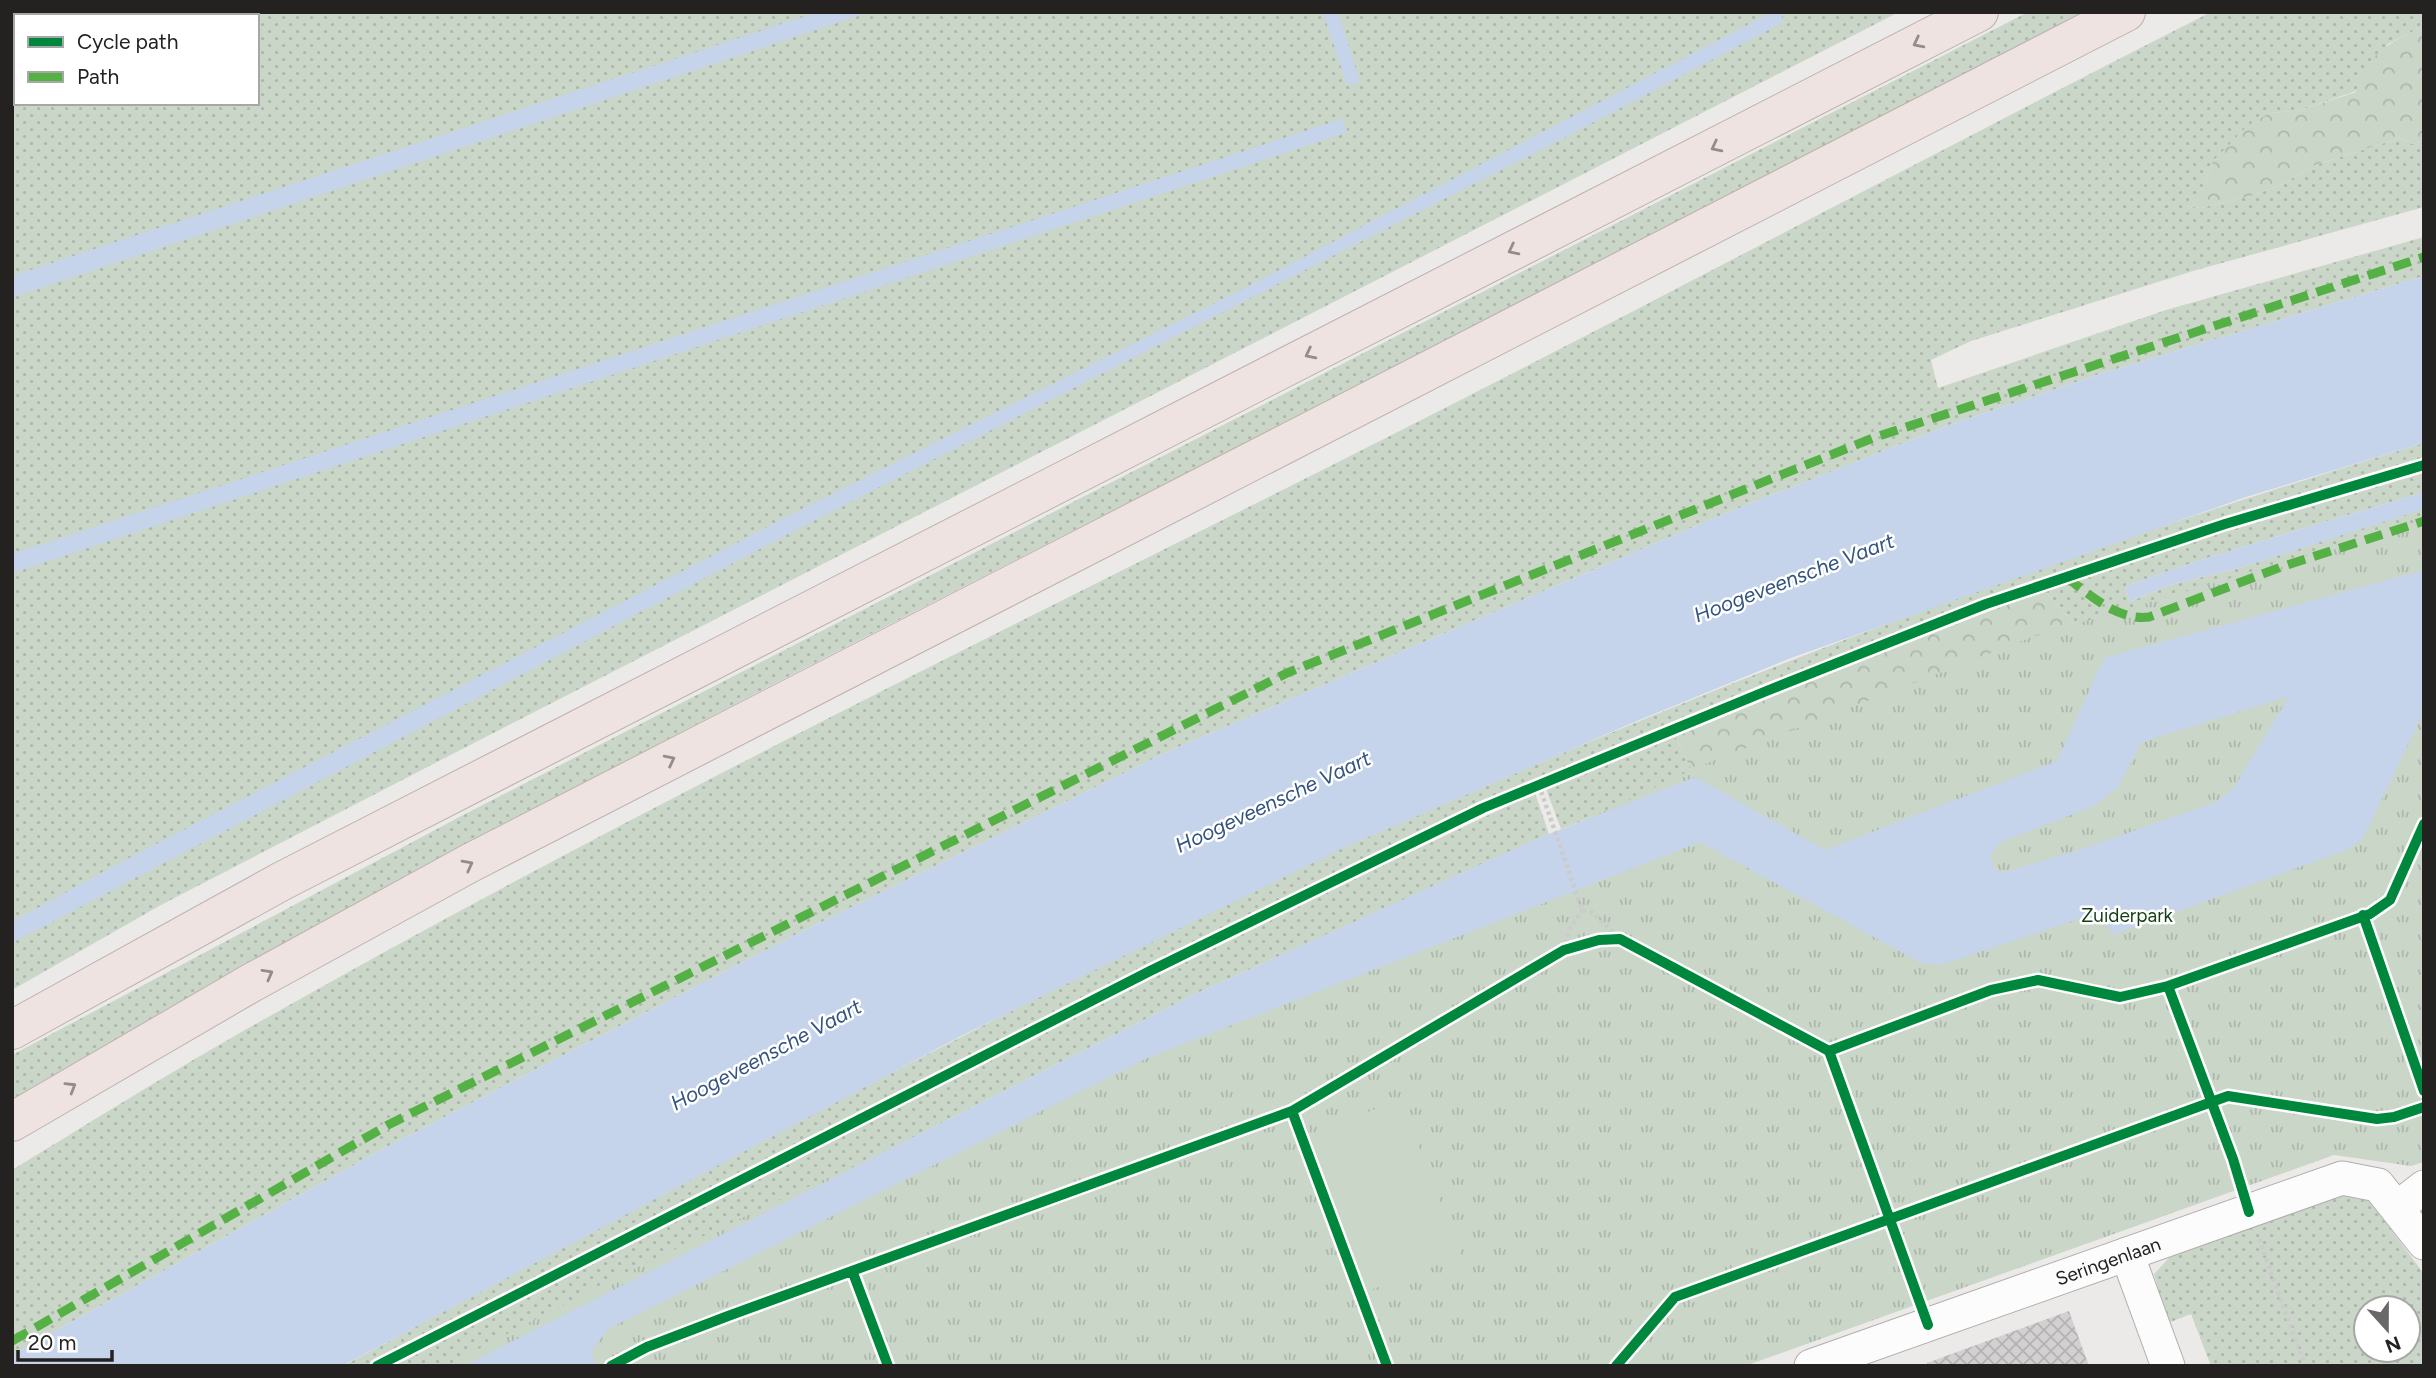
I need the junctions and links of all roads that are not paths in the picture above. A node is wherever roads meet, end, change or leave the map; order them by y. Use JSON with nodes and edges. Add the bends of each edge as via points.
{"nodes":[{"id":1,"x":1979,"y":12,"type":"edge"},
{"id":2,"x":2126,"y":12,"type":"edge"},
{"id":3,"x":12,"y":1030,"type":"edge"},
{"id":4,"x":12,"y":1122,"type":"edge"},
{"id":5,"x":2424,"y":1187,"type":"edge"},
{"id":6,"x":2398,"y":1208,"type":"junction"},
{"id":7,"x":2424,"y":1243,"type":"edge"},
{"id":8,"x":2127,"y":1254,"type":"junction"},
{"id":9,"x":1811,"y":1366,"type":"edge"},
{"id":10,"x":2168,"y":1366,"type":"edge"}],
"edges":[{"from":1,"to":3,"type":"highway","one_way":true,"via":[[282,881]]},
{"from":4,"to":2,"type":"highway","one_way":true,"via":[[470,863]]},
{"from":5,"to":6,"type":"street"},
{"from":6,"to":7,"type":"street","name":"Seringenlaan"},
{"from":6,"to":8,"type":"street","name":"Seringenlaan","via":[[2378,1185],[2342,1178]]},
{"from":8,"to":9,"type":"street","name":"Seringenlaan"},
{"from":8,"to":10,"type":"street"}]}
